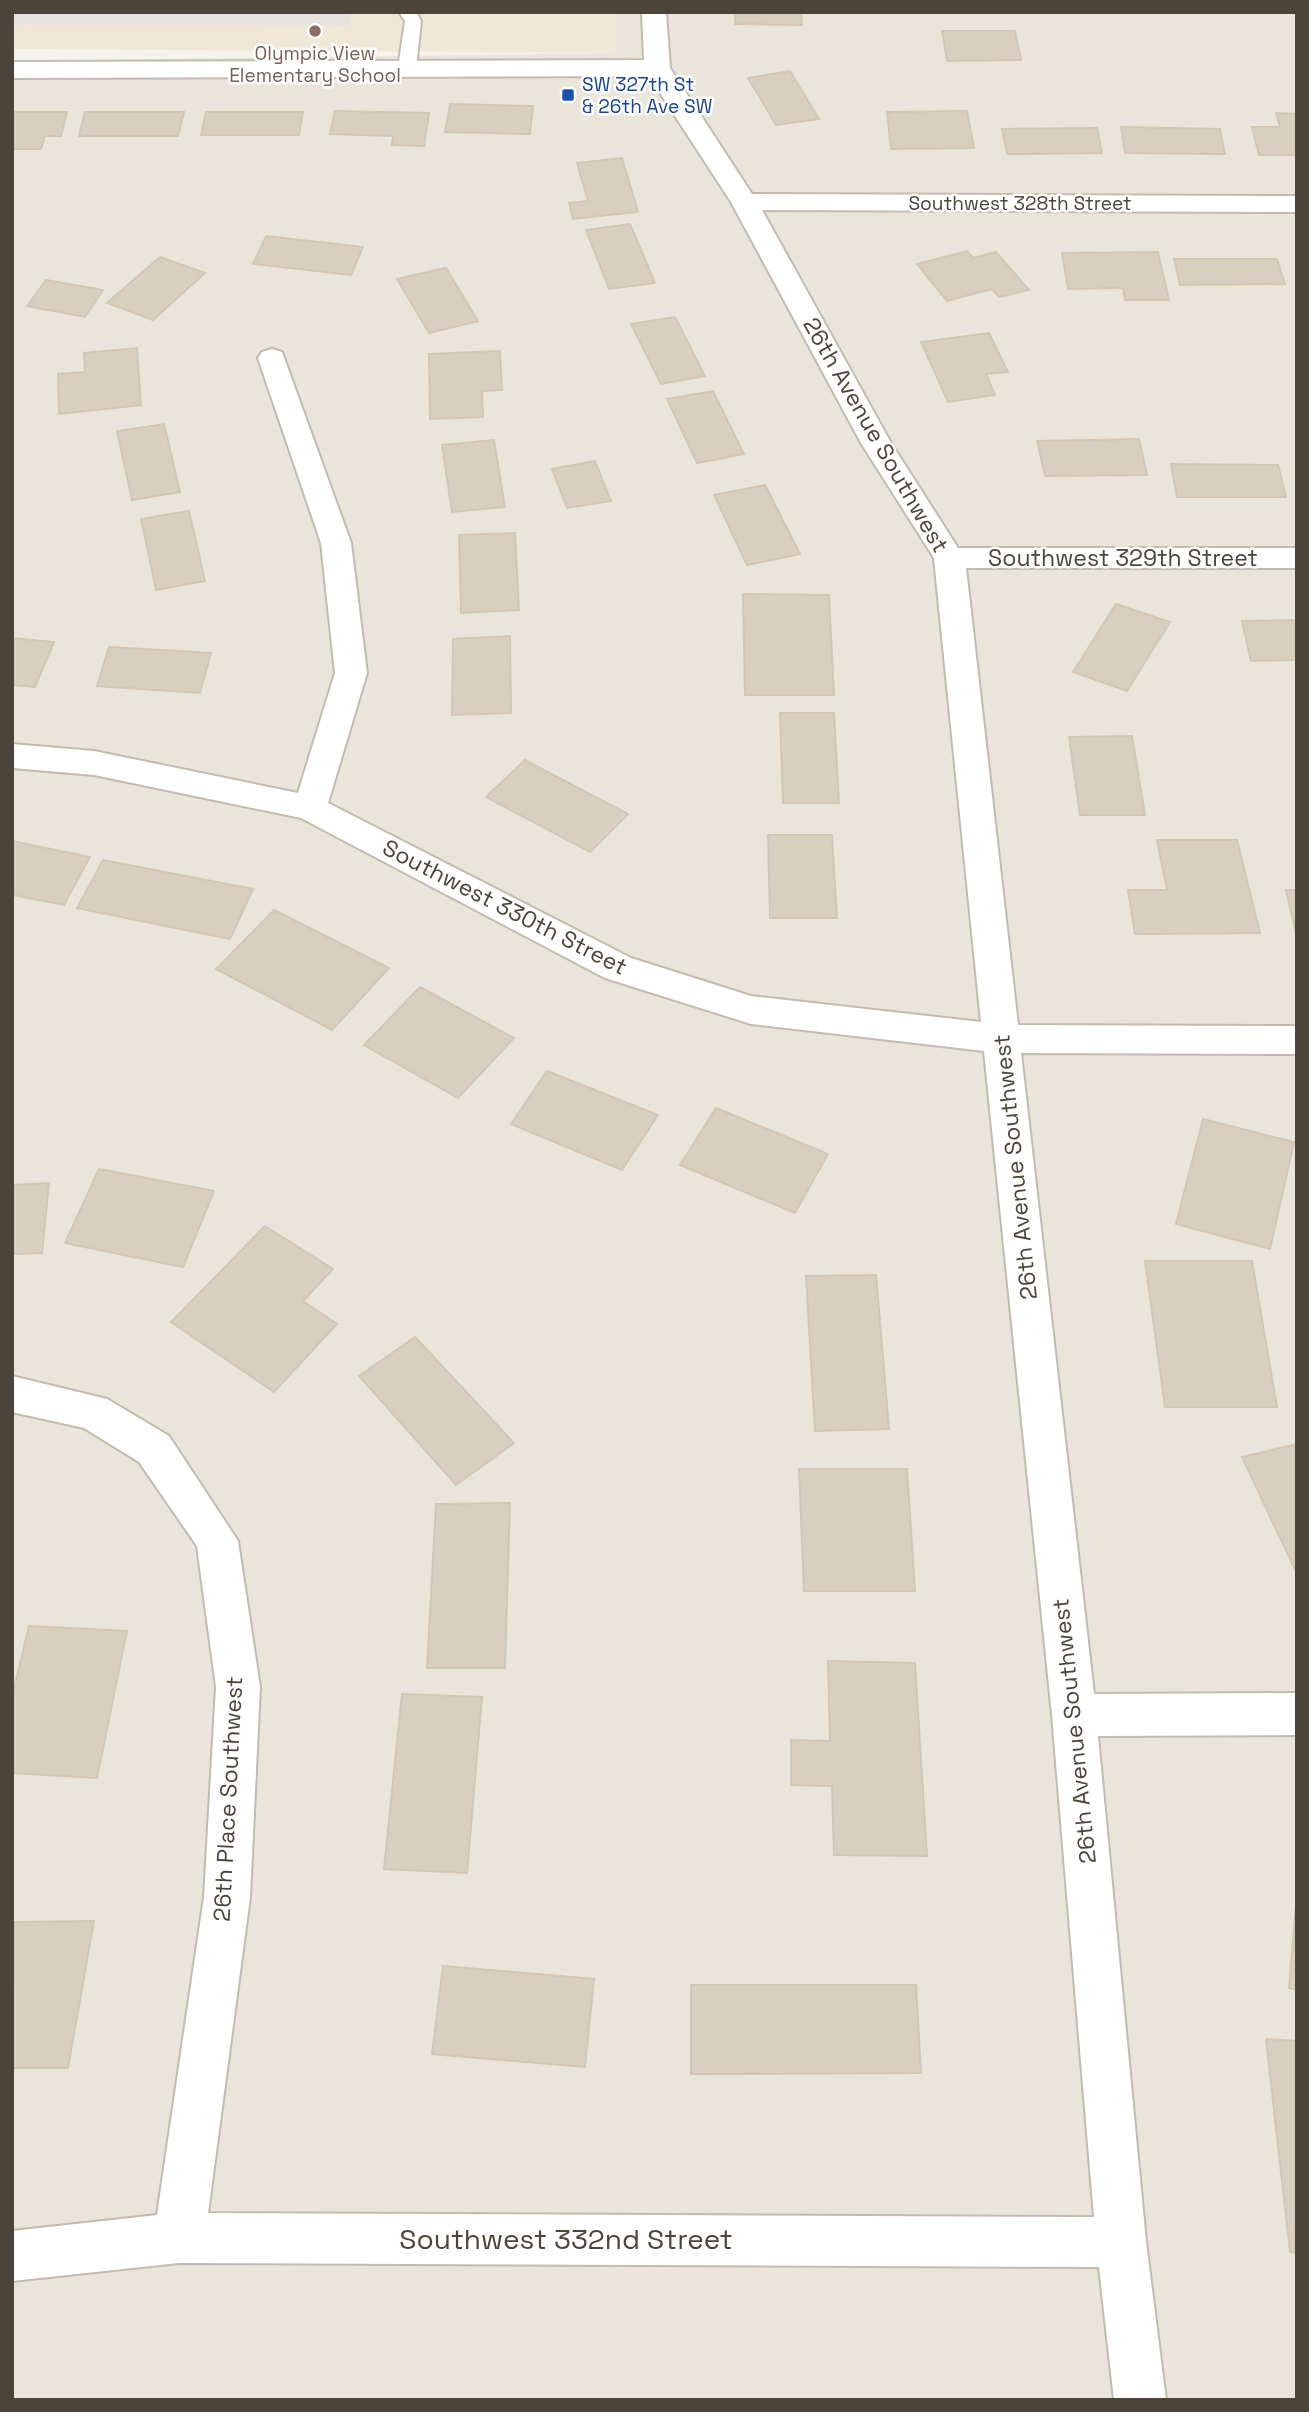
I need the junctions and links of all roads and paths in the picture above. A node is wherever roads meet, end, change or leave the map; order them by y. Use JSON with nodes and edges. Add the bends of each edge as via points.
{"nodes":[{"id":1,"x":408,"y":12,"type":"edge"},
{"id":2,"x":654,"y":12,"type":"edge"},
{"id":3,"x":407,"y":68,"type":"junction"},
{"id":4,"x":657,"y":68,"type":"junction"},
{"id":5,"x":12,"y":70,"type":"edge"},
{"id":6,"x":744,"y":202,"type":"junction"},
{"id":7,"x":1297,"y":204,"type":"edge"},
{"id":8,"x":272,"y":358,"type":"dead end"},
{"id":9,"x":949,"y":558,"type":"junction"},
{"id":10,"x":1297,"y":558,"type":"edge"},
{"id":11,"x":12,"y":756,"type":"edge"},
{"id":12,"x":310,"y":808,"type":"junction"},
{"id":13,"x":1001,"y":1039,"type":"junction"},
{"id":14,"x":1297,"y":1040,"type":"edge"},
{"id":15,"x":12,"y":1394,"type":"edge"},
{"id":16,"x":1297,"y":1714,"type":"edge"},
{"id":17,"x":1074,"y":1715,"type":"junction"},
{"id":18,"x":179,"y":2238,"type":"junction"},
{"id":19,"x":1121,"y":2242,"type":"junction"},
{"id":20,"x":12,"y":2256,"type":"edge"},
{"id":21,"x":1140,"y":2400,"type":"edge"}],
"edges":[{"from":1,"to":3,"type":"lane","via":[[413,21]]},
{"from":2,"to":4,"type":"street","name":"26th Avenue Southwest"},
{"from":3,"to":4,"type":"street"},
{"from":3,"to":5,"type":"street"},
{"from":4,"to":6,"type":"street","name":"26th Avenue Southwest"},
{"from":6,"to":7,"type":"street","name":"Southwest 328th Street"},
{"from":6,"to":9,"type":"street","name":"26th Avenue Southwest","via":[[876,443]]},
{"from":8,"to":12,"type":"street","via":[[336,543],[351,673]]},
{"from":9,"to":10,"type":"street","name":"Southwest 329th Street"},
{"from":9,"to":13,"type":"street","name":"26th Avenue Southwest"},
{"from":11,"to":12,"type":"street","name":"Southwest 330th Street","via":[[94,763]]},
{"from":12,"to":13,"type":"street","name":"Southwest 330th Street","via":[[618,968],[751,1010]]},
{"from":13,"to":14,"type":"street","name":"Southwest 330th Street"},
{"from":13,"to":17,"type":"street","name":"26th Avenue Southwest"},
{"from":15,"to":18,"type":"street","name":"26th Place Southwest","via":[[93,1412],[154,1449],[217,1541],[238,1687],[227,1897]]},
{"from":16,"to":17,"type":"street"},
{"from":17,"to":19,"type":"street","name":"26th Avenue Southwest"},
{"from":18,"to":19,"type":"street","name":"Southwest 332nd Street"},
{"from":18,"to":20,"type":"street","name":"Southwest 332nd Street"},
{"from":19,"to":21,"type":"street","name":"26th Avenue Southwest"}]}
